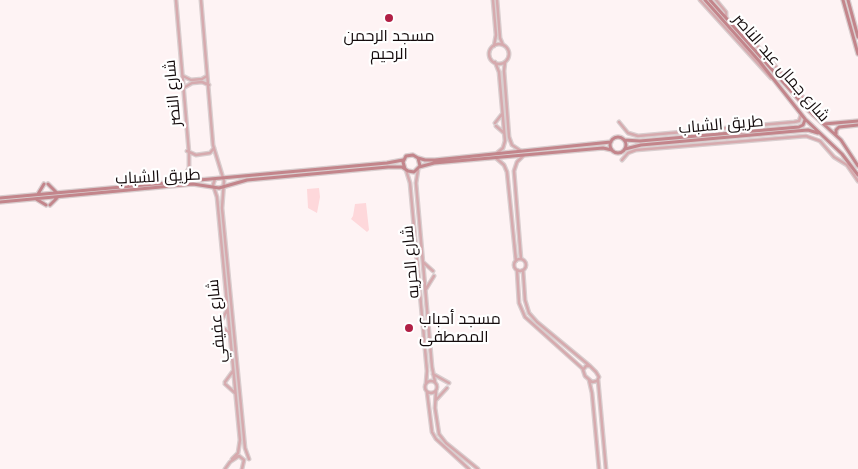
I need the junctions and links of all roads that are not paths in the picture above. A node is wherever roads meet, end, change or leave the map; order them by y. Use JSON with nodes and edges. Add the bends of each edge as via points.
{"nodes":[{"id":1,"x":176,"y":0,"type":"edge"},
{"id":2,"x":201,"y":0,"type":"edge"},
{"id":3,"x":493,"y":0,"type":"edge"},
{"id":4,"x":497,"y":0,"type":"edge"},
{"id":5,"x":700,"y":0,"type":"edge"},
{"id":6,"x":705,"y":0,"type":"edge"},
{"id":7,"x":710,"y":0,"type":"edge"},
{"id":8,"x":716,"y":0,"type":"edge"},
{"id":9,"x":843,"y":0,"type":"edge"},
{"id":10,"x":848,"y":0,"type":"edge"},
{"id":11,"x":726,"y":18,"type":"junction"},
{"id":12,"x":742,"y":36,"type":"junction"},
{"id":13,"x":858,"y":37,"type":"edge"},
{"id":14,"x":503,"y":45,"type":"junction"},
{"id":15,"x":494,"y":46,"type":"junction"},
{"id":16,"x":858,"y":54,"type":"edge"},
{"id":17,"x":494,"y":62,"type":"junction"},
{"id":18,"x":504,"y":62,"type":"junction"},
{"id":19,"x":208,"y":75,"type":"junction"},
{"id":20,"x":183,"y":76,"type":"junction"},
{"id":21,"x":774,"y":80,"type":"junction"},
{"id":22,"x":208,"y":85,"type":"junction"},
{"id":23,"x":184,"y":88,"type":"junction"},
{"id":24,"x":797,"y":97,"type":"junction"},
{"id":25,"x":794,"y":106,"type":"junction"},
{"id":26,"x":503,"y":112,"type":"junction"},
{"id":27,"x":801,"y":115,"type":"junction"},
{"id":28,"x":813,"y":115,"type":"junction"},
{"id":29,"x":805,"y":119,"type":"junction"},
{"id":30,"x":858,"y":121,"type":"edge"},
{"id":31,"x":619,"y":122,"type":"dead end"},
{"id":32,"x":823,"y":124,"type":"junction"},
{"id":33,"x":858,"y":125,"type":"edge"},
{"id":34,"x":664,"y":134,"type":"junction"},
{"id":35,"x":820,"y":134,"type":"junction"},
{"id":36,"x":505,"y":135,"type":"junction"},
{"id":37,"x":836,"y":135,"type":"junction"},
{"id":38,"x":509,"y":137,"type":"junction"},
{"id":39,"x":660,"y":139,"type":"junction"},
{"id":40,"x":624,"y":140,"type":"junction"},
{"id":41,"x":611,"y":142,"type":"junction"},
{"id":42,"x":214,"y":148,"type":"junction"},
{"id":43,"x":625,"y":149,"type":"junction"},
{"id":44,"x":612,"y":150,"type":"junction"},
{"id":45,"x":188,"y":152,"type":"junction"},
{"id":46,"x":850,"y":152,"type":"junction"},
{"id":47,"x":523,"y":153,"type":"junction"},
{"id":48,"x":495,"y":156,"type":"junction"},
{"id":49,"x":845,"y":157,"type":"junction"},
{"id":50,"x":418,"y":158,"type":"junction"},
{"id":51,"x":403,"y":160,"type":"junction"},
{"id":52,"x":622,"y":160,"type":"dead end"},
{"id":53,"x":858,"y":166,"type":"edge"},
{"id":54,"x":418,"y":168,"type":"junction"},
{"id":55,"x":406,"y":170,"type":"junction"},
{"id":56,"x":514,"y":175,"type":"junction"},
{"id":57,"x":858,"y":175,"type":"edge"},
{"id":58,"x":508,"y":176,"type":"junction"},
{"id":59,"x":224,"y":178,"type":"junction"},
{"id":60,"x":215,"y":179,"type":"junction"},
{"id":61,"x":858,"y":181,"type":"edge"},
{"id":62,"x":181,"y":182,"type":"junction"},
{"id":63,"x":410,"y":183,"type":"junction"},
{"id":64,"x":416,"y":183,"type":"junction"},
{"id":65,"x":223,"y":187,"type":"junction"},
{"id":66,"x":214,"y":188,"type":"junction"},
{"id":67,"x":59,"y":195,"type":"junction"},
{"id":68,"x":222,"y":196,"type":"junction"},
{"id":69,"x":37,"y":197,"type":"junction"},
{"id":70,"x":217,"y":197,"type":"junction"},
{"id":71,"x":0,"y":200,"type":"edge"},
{"id":72,"x":510,"y":200,"type":"junction"},
{"id":73,"x":516,"y":200,"type":"junction"},
{"id":74,"x":225,"y":254,"type":"junction"},
{"id":75,"x":416,"y":254,"type":"junction"},
{"id":76,"x":422,"y":254,"type":"junction"},
{"id":77,"x":521,"y":260,"type":"junction"},
{"id":78,"x":423,"y":261,"type":"junction"},
{"id":79,"x":516,"y":261,"type":"junction"},
{"id":80,"x":517,"y":270,"type":"junction"},
{"id":81,"x":522,"y":270,"type":"junction"},
{"id":82,"x":433,"y":271,"type":"dead end"},
{"id":83,"x":434,"y":276,"type":"dead end"},
{"id":84,"x":425,"y":292,"type":"junction"},
{"id":85,"x":420,"y":295,"type":"junction"},
{"id":86,"x":228,"y":309,"type":"junction"},
{"id":87,"x":230,"y":336,"type":"junction"},
{"id":88,"x":580,"y":357,"type":"junction"},
{"id":89,"x":576,"y":361,"type":"junction"},
{"id":90,"x":590,"y":366,"type":"junction"},
{"id":91,"x":432,"y":367,"type":"junction"},
{"id":92,"x":426,"y":368,"type":"junction"},
{"id":93,"x":583,"y":369,"type":"junction"},
{"id":94,"x":233,"y":370,"type":"junction"},
{"id":95,"x":433,"y":374,"type":"junction"},
{"id":96,"x":589,"y":380,"type":"junction"},
{"id":97,"x":598,"y":380,"type":"junction"},
{"id":98,"x":435,"y":382,"type":"junction"},
{"id":99,"x":426,"y":383,"type":"junction"},
{"id":100,"x":449,"y":383,"type":"dead end"},
{"id":101,"x":447,"y":388,"type":"dead end"},
{"id":102,"x":436,"y":391,"type":"junction"},
{"id":103,"x":427,"y":392,"type":"junction"},
{"id":104,"x":598,"y":392,"type":"junction"},
{"id":105,"x":235,"y":393,"type":"junction"},
{"id":106,"x":592,"y":393,"type":"junction"},
{"id":107,"x":435,"y":401,"type":"junction"},
{"id":108,"x":436,"y":408,"type":"junction"},
{"id":109,"x":430,"y":409,"type":"junction"},
{"id":110,"x":246,"y":454,"type":"junction"},
{"id":111,"x":243,"y":458,"type":"junction"},
{"id":112,"x":232,"y":459,"type":"junction"},
{"id":113,"x":598,"y":465,"type":"junction"},
{"id":114,"x":605,"y":465,"type":"junction"},
{"id":115,"x":225,"y":469,"type":"edge"},
{"id":116,"x":242,"y":469,"type":"edge"},
{"id":117,"x":470,"y":469,"type":"edge"},
{"id":118,"x":478,"y":469,"type":"edge"},
{"id":119,"x":599,"y":469,"type":"edge"},
{"id":120,"x":606,"y":469,"type":"edge"}],
"edges":[{"from":1,"to":20,"type":"street","name":"شارع النصر"},
{"from":2,"to":19,"type":"street"},
{"from":3,"to":15,"type":"street"},
{"from":4,"to":14,"type":"street"},
{"from":5,"to":21,"type":"street"},
{"from":6,"to":21,"type":"main road","name":"شارع جمال عبد الناصر"},
{"from":7,"to":11,"type":"main road","name":"شارع جمال عبد الناصر"},
{"from":8,"to":11,"type":"street","via":[[726,12]]},
{"from":9,"to":16,"type":"main road"},
{"from":10,"to":13,"type":"main road"},
{"from":11,"to":12,"type":"main road","name":"شارع جمال عبد الناصر"},
{"from":12,"to":24,"type":"main road","name":"شارع جمال عبد الناصر"},
{"from":12,"to":28,"type":"street","via":[[751,39],[810,105]]},
{"from":14,"to":15,"type":"street"},
{"from":14,"to":18,"type":"street","via":[[509,53]]},
{"from":15,"to":17,"type":"street","via":[[490,54]]},
{"from":17,"to":18,"type":"street"},
{"from":17,"to":26,"type":"street","via":[[499,72]]},
{"from":18,"to":38,"type":"street"},
{"from":19,"to":20,"type":"street","via":[[192,80]]},
{"from":19,"to":22,"type":"street"},
{"from":20,"to":23,"type":"street","name":"شارع النصر"},
{"from":21,"to":25,"type":"main road","name":"شارع جمال عبد الناصر"},
{"from":22,"to":23,"type":"street","via":[[192,83]]},
{"from":22,"to":42,"type":"street"},
{"from":23,"to":45,"type":"street","name":"شارع النصر"},
{"from":24,"to":25,"type":"main road","via":[[793,100]]},
{"from":24,"to":28,"type":"main road","name":"شارع جمال عبد الناصر"},
{"from":25,"to":27,"type":"main road","name":"شارع جمال عبد الناصر"},
{"from":26,"to":36,"type":"street"},
{"from":26,"to":36,"type":"street","via":[[495,125]]},
{"from":27,"to":29,"type":"main road","name":"شارع جمال عبد الناصر"},
{"from":27,"to":34,"type":"street","via":[[799,121],[794,122]]},
{"from":28,"to":32,"type":"main road","name":"شارع جمال عبد الناصر"},
{"from":29,"to":35,"type":"main road","name":"شارع جمال عبد الناصر"},
{"from":29,"to":39,"type":"main road","name":"طريق الشباب","via":[[799,127]]},
{"from":30,"to":32,"type":"main road"},
{"from":31,"to":34,"type":"street","via":[[633,136]]},
{"from":32,"to":37,"type":"main road","name":"شارع جمال عبد الناصر"},
{"from":33,"to":37,"type":"main road","via":[[839,127]]},
{"from":34,"to":39,"type":"main road"},
{"from":35,"to":43,"type":"main road","name":"طريق الشباب","via":[[803,130],[641,144]]},
{"from":35,"to":49,"type":"main road","name":"شارع جمال عبد الناصر"},
{"from":36,"to":38,"type":"street"},
{"from":36,"to":48,"type":"street","via":[[504,146]]},
{"from":37,"to":46,"type":"main road","name":"شارع جمال عبد الناصر"},
{"from":38,"to":47,"type":"street","via":[[512,145]]},
{"from":39,"to":40,"type":"main road","name":"طريق الشباب"},
{"from":40,"to":41,"type":"main road","via":[[618,137]]},
{"from":40,"to":43,"type":"main road"},
{"from":41,"to":44,"type":"main road"},
{"from":41,"to":47,"type":"main road"},
{"from":42,"to":45,"type":"street","via":[[208,154]]},
{"from":42,"to":59,"type":"street"},
{"from":43,"to":44,"type":"main road"},
{"from":44,"to":47,"type":"main road"},
{"from":45,"to":62,"type":"street","name":"شارع النصر","via":[[188,171]]},
{"from":46,"to":49,"type":"main road","via":[[849,157]]},
{"from":46,"to":53,"type":"main road","name":"شارع جمال عبد الناصر"},
{"from":47,"to":48,"type":"main road"},
{"from":47,"to":56,"type":"street","via":[[515,165]]},
{"from":48,"to":50,"type":"main road"},
{"from":48,"to":54,"type":"main road"},
{"from":48,"to":58,"type":"street","via":[[504,165]]},
{"from":49,"to":57,"type":"main road","name":"شارع جمال عبد الناصر"},
{"from":50,"to":51,"type":"main road","via":[[409,155]]},
{"from":50,"to":54,"type":"main road"},
{"from":51,"to":55,"type":"main road"},
{"from":51,"to":59,"type":"main road","name":"طريق الشباب"},
{"from":52,"to":61,"type":"street","via":[[636,150],[806,136],[820,141],[834,157],[847,165]]},
{"from":54,"to":55,"type":"main road","via":[[414,172]]},
{"from":54,"to":64,"type":"street","name":"شارع الحريه"},
{"from":55,"to":63,"type":"street","name":"شارع الحريه"},
{"from":55,"to":65,"type":"main road","name":"طريق الشباب","via":[[388,167],[247,180]]},
{"from":56,"to":58,"type":"street"},
{"from":56,"to":73,"type":"street"},
{"from":58,"to":72,"type":"street"},
{"from":59,"to":60,"type":"main road","name":"طريق الشباب"},
{"from":59,"to":65,"type":"street","name":"شارع عفيفي"},
{"from":60,"to":62,"type":"main road","name":"طريق الشباب"},
{"from":60,"to":66,"type":"street","name":"شارع عفيفي"},
{"from":62,"to":67,"type":"main road","name":"طريق الشباب"},
{"from":63,"to":64,"type":"street"},
{"from":63,"to":75,"type":"street","name":"شارع الحريه"},
{"from":64,"to":76,"type":"street","name":"شارع الحريه"},
{"from":65,"to":66,"type":"main road","name":"طريق الشباب"},
{"from":65,"to":68,"type":"street","name":"شارع عفيفي"},
{"from":66,"to":67,"type":"main road","name":"طريق الشباب","via":[[193,184]]},
{"from":66,"to":70,"type":"street","name":"شارع عفيفي"},
{"from":67,"to":69,"type":"main road","name":"طريق الشباب"},
{"from":67,"to":69,"type":"main road","via":[[48,205]]},
{"from":67,"to":69,"type":"main road","via":[[46,184]]},
{"from":68,"to":70,"type":"street"},
{"from":68,"to":74,"type":"street","name":"شارع عفيفي"},
{"from":69,"to":71,"type":"main road","name":"طريق الشباب"},
{"from":70,"to":74,"type":"street","name":"شارع عفيفي"},
{"from":72,"to":73,"type":"street"},
{"from":72,"to":79,"type":"street"},
{"from":73,"to":77,"type":"street"},
{"from":74,"to":86,"type":"street","name":"شارع عفيفي"},
{"from":74,"to":110,"type":"street","name":"شارع عفيفي"},
{"from":75,"to":76,"type":"street"},
{"from":75,"to":85,"type":"street","name":"شارع الحريه"},
{"from":76,"to":78,"type":"street","name":"شارع الحريه"},
{"from":77,"to":79,"type":"street"},
{"from":77,"to":81,"type":"street","via":[[526,265]]},
{"from":78,"to":82,"type":"street"},
{"from":78,"to":84,"type":"street","name":"شارع الحريه"},
{"from":79,"to":80,"type":"street"},
{"from":80,"to":81,"type":"street"},
{"from":80,"to":89,"type":"street","via":[[523,315]]},
{"from":81,"to":88,"type":"street","via":[[529,313]]},
{"from":83,"to":84,"type":"street"},
{"from":84,"to":85,"type":"street"},
{"from":84,"to":91,"type":"street","name":"شارع الحريه"},
{"from":85,"to":92,"type":"street","name":"شارع الحريه"},
{"from":86,"to":87,"type":"street","name":"شارع عفيفي"},
{"from":86,"to":87,"type":"street","via":[[218,324]]},
{"from":87,"to":94,"type":"street","name":"شارع عفيفي"},
{"from":88,"to":89,"type":"street"},
{"from":88,"to":90,"type":"street"},
{"from":89,"to":93,"type":"street"},
{"from":90,"to":93,"type":"street"},
{"from":90,"to":97,"type":"street"},
{"from":91,"to":92,"type":"street"},
{"from":91,"to":95,"type":"street","name":"شارع الحريه"},
{"from":92,"to":99,"type":"street","name":"شارع الحريه"},
{"from":93,"to":96,"type":"street"},
{"from":94,"to":105,"type":"street","name":"شارع عفيفي"},
{"from":94,"to":105,"type":"street","via":[[225,383]]},
{"from":95,"to":98,"type":"street","name":"شارع الحريه"},
{"from":95,"to":100,"type":"street"},
{"from":96,"to":97,"type":"street"},
{"from":96,"to":106,"type":"street"},
{"from":97,"to":104,"type":"street"},
{"from":98,"to":99,"type":"street"},
{"from":98,"to":102,"type":"street","via":[[438,386]]},
{"from":99,"to":103,"type":"street"},
{"from":101,"to":107,"type":"street"},
{"from":102,"to":103,"type":"street"},
{"from":102,"to":107,"type":"street"},
{"from":103,"to":109,"type":"street"},
{"from":104,"to":106,"type":"street"},
{"from":104,"to":114,"type":"street"},
{"from":105,"to":112,"type":"street","name":"شارع عفيفي","via":[[240,445]]},
{"from":106,"to":113,"type":"street"},
{"from":107,"to":108,"type":"street"},
{"from":108,"to":109,"type":"street"},
{"from":108,"to":118,"type":"street","via":[[441,437]]},
{"from":109,"to":117,"type":"street","via":[[432,432],[436,439]]},
{"from":110,"to":111,"type":"street"},
{"from":110,"to":111,"type":"street","name":"شارع عفيفي","via":[[249,459]]},
{"from":111,"to":112,"type":"street"},
{"from":111,"to":116,"type":"street"},
{"from":112,"to":115,"type":"street","name":"شارع عفيفي"},
{"from":113,"to":114,"type":"street"},
{"from":113,"to":119,"type":"street"},
{"from":114,"to":120,"type":"street"}]}
